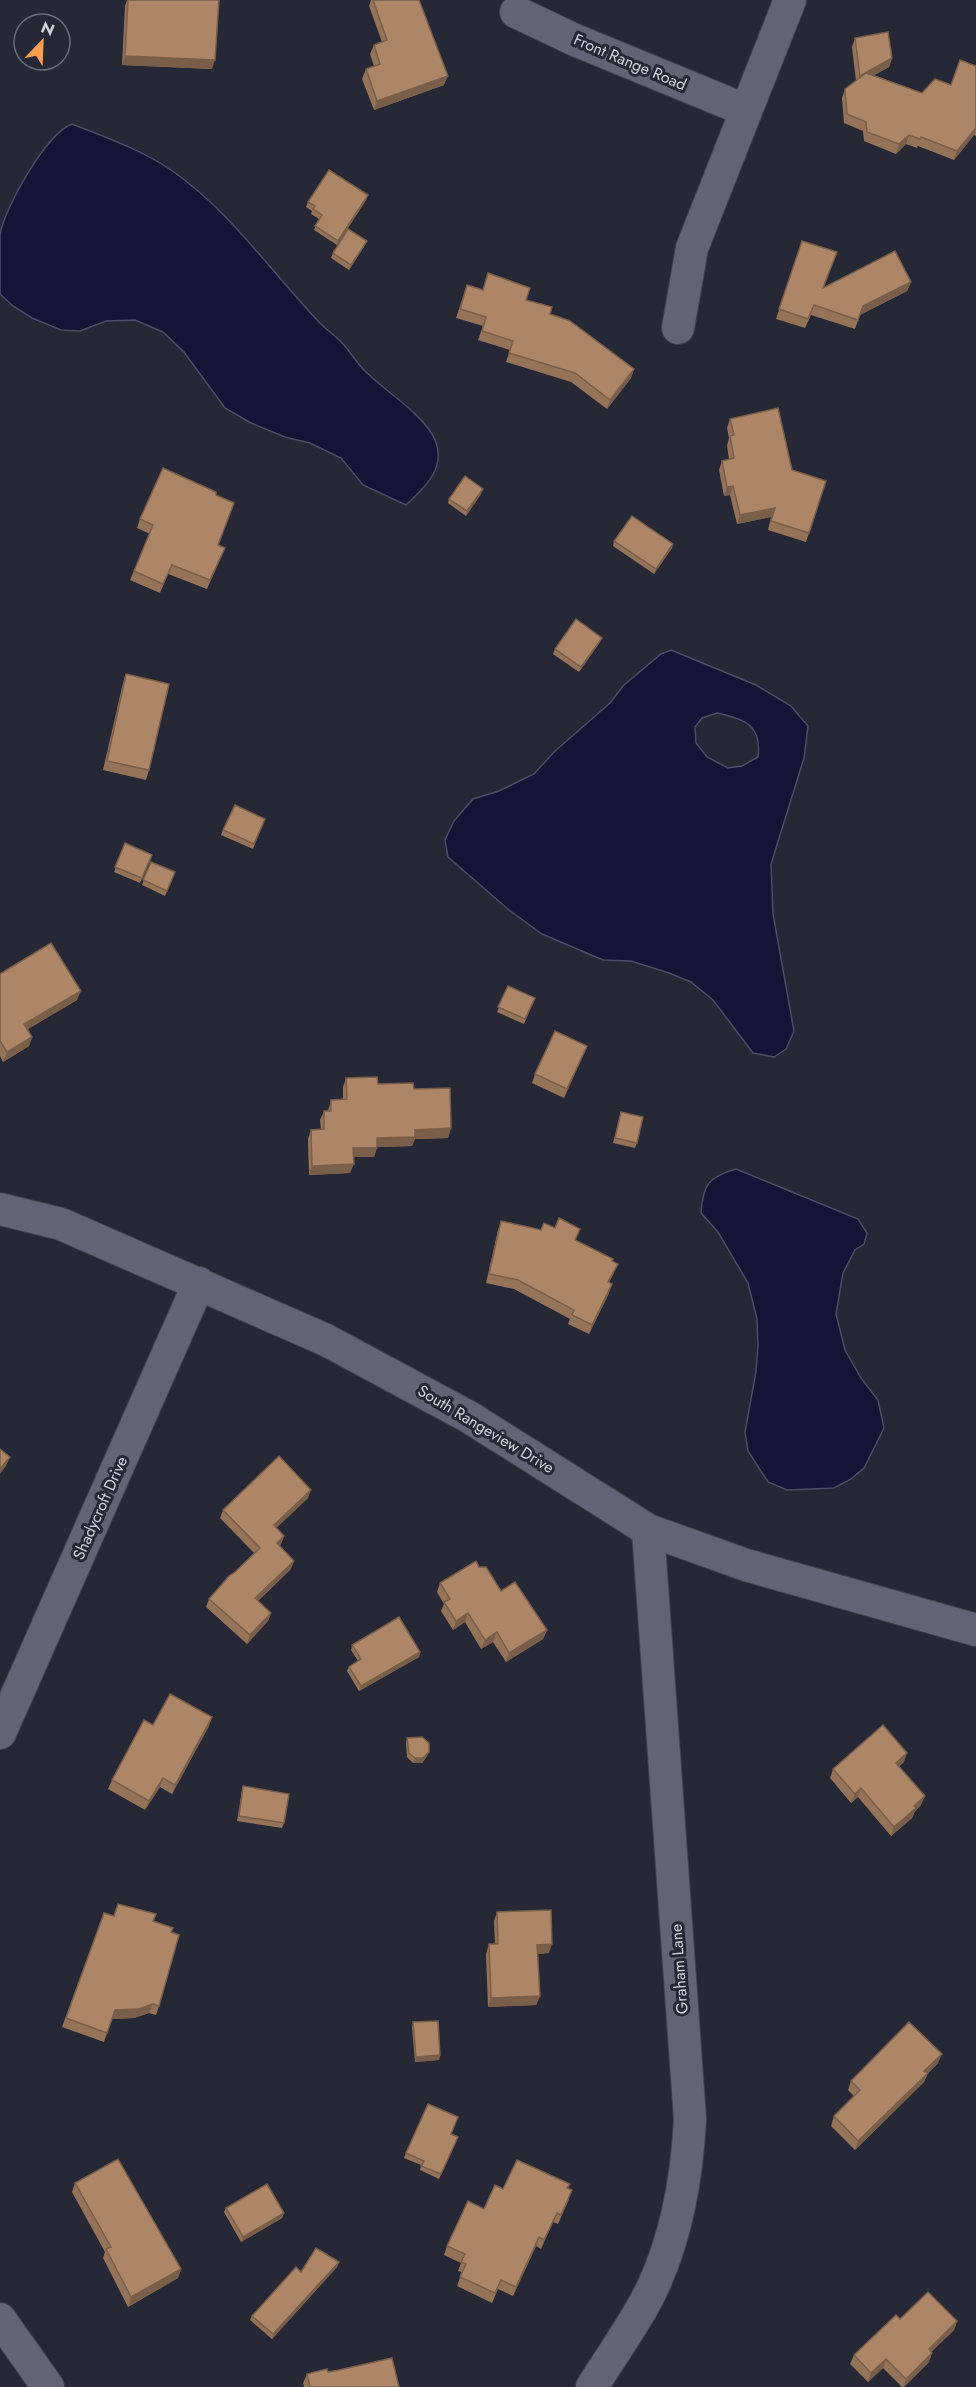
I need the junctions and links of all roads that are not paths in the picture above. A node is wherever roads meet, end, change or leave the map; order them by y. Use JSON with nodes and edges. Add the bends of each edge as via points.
{"nodes":[{"id":1,"x":790,"y":0,"type":"edge"},
{"id":2,"x":516,"y":12,"type":"dead end"},
{"id":3,"x":745,"y":110,"type":"junction"},
{"id":4,"x":678,"y":328,"type":"dead end"},
{"id":5,"x":0,"y":1209,"type":"edge"},
{"id":6,"x":199,"y":1283,"type":"junction"},
{"id":7,"x":648,"y":1530,"type":"junction"},
{"id":8,"x":976,"y":1630,"type":"edge"},
{"id":9,"x":0,"y":1733,"type":"edge"},
{"id":10,"x":0,"y":2319,"type":"edge"},
{"id":11,"x":48,"y":2387,"type":"edge"},
{"id":12,"x":592,"y":2387,"type":"edge"}],
"edges":[{"from":1,"to":3,"type":"street"},
{"from":2,"to":3,"type":"street","name":"Front Range Road"},
{"from":3,"to":4,"type":"street","via":[[692,248]]},
{"from":5,"to":6,"type":"street","name":"South Rangeview Drive","via":[[61,1224]]},
{"from":6,"to":7,"type":"street","name":"South Rangeview Drive","via":[[326,1340],[426,1392]]},
{"from":6,"to":9,"type":"street","name":"Shadycroft Drive"},
{"from":7,"to":8,"type":"street","name":"South Rangeview Drive","via":[[756,1568]]},
{"from":7,"to":12,"type":"street","name":"Graham Lane","via":[[690,2119],[687,2167],[676,2223],[653,2285]]},
{"from":10,"to":11,"type":"street"}]}
